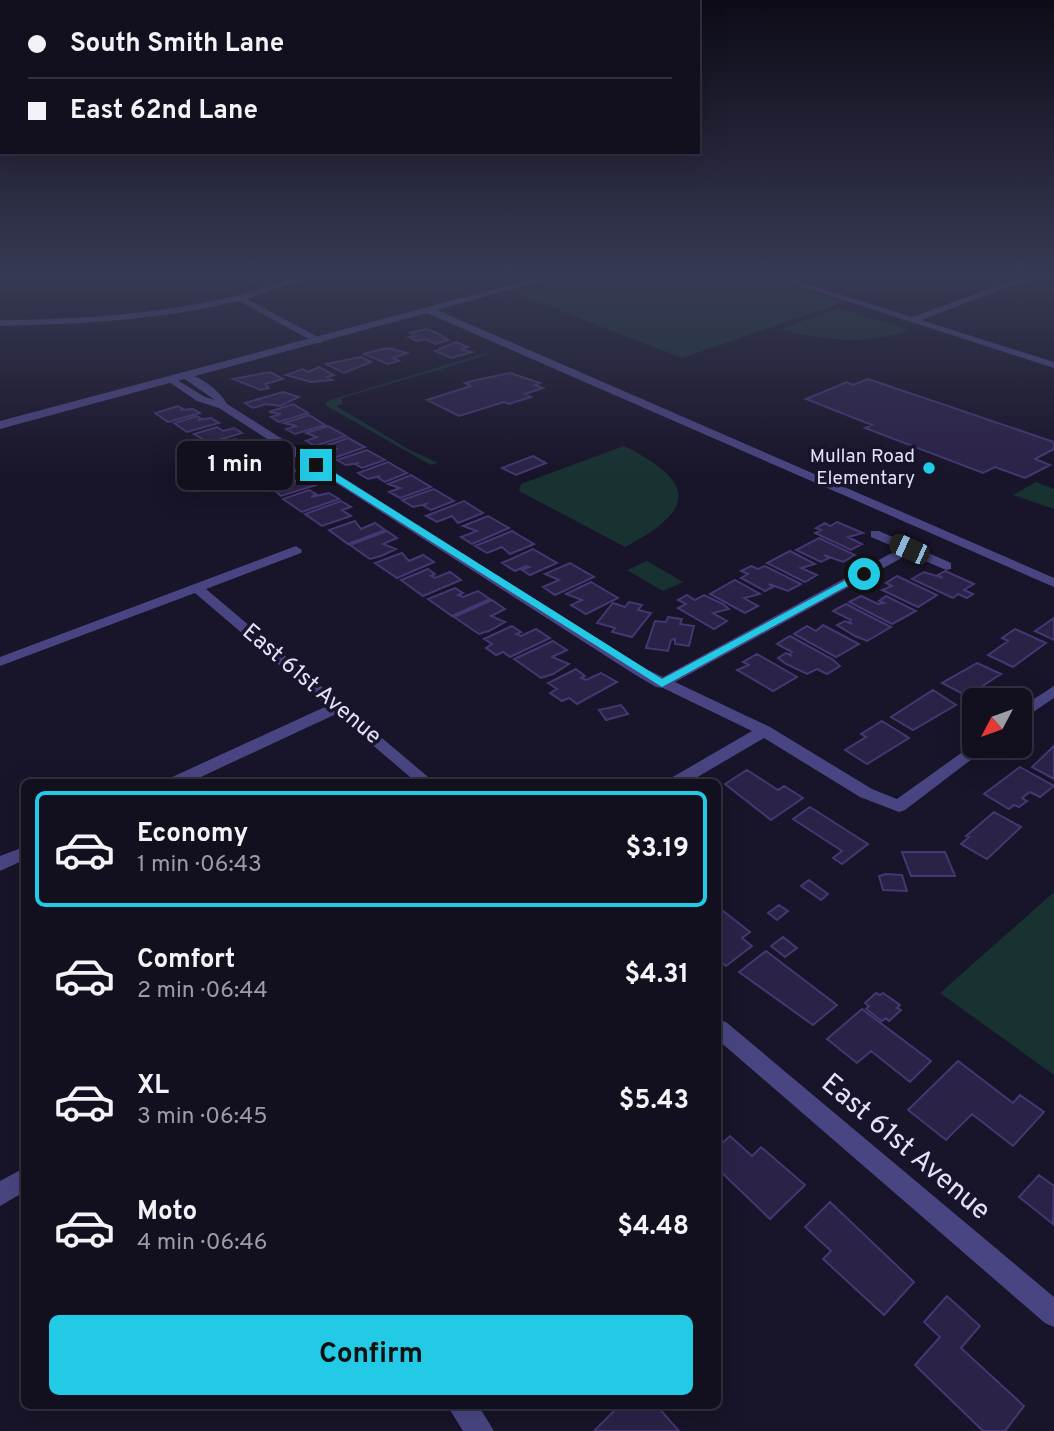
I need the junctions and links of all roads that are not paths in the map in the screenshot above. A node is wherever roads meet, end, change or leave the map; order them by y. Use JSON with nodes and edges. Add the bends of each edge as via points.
{"nodes":[{"id":1,"x":316,"y":342,"type":"edge"},
{"id":2,"x":501,"y":342,"type":"edge"},
{"id":3,"x":981,"y":342,"type":"edge"},
{"id":4,"x":1054,"y":365,"type":"edge"},
{"id":5,"x":186,"y":376,"type":"junction"},
{"id":6,"x":171,"y":380,"type":"junction"},
{"id":7,"x":223,"y":406,"type":"junction"},
{"id":8,"x":2,"y":422,"type":"edge"},
{"id":9,"x":875,"y":534,"type":"dead end"},
{"id":10,"x":909,"y":549,"type":"junction"},
{"id":11,"x":296,"y":550,"type":"dead end"},
{"id":12,"x":946,"y":566,"type":"dead end"},
{"id":13,"x":1054,"y":583,"type":"edge"},
{"id":14,"x":197,"y":588,"type":"junction"},
{"id":15,"x":0,"y":662,"type":"edge"},
{"id":16,"x":662,"y":684,"type":"junction"},
{"id":17,"x":1054,"y":691,"type":"edge"},
{"id":18,"x":337,"y":707,"type":"junction"},
{"id":19,"x":1032,"y":707,"type":"edge"},
{"id":20,"x":764,"y":731,"type":"junction"},
{"id":21,"x":965,"y":758,"type":"edge"},
{"id":22,"x":182,"y":779,"type":"edge"},
{"id":23,"x":422,"y":779,"type":"edge"},
{"id":24,"x":682,"y":779,"type":"edge"},
{"id":25,"x":21,"y":854,"type":"edge"},
{"id":26,"x":0,"y":864,"type":"edge"},
{"id":27,"x":721,"y":1031,"type":"edge"},
{"id":28,"x":21,"y":1181,"type":"edge"},
{"id":29,"x":0,"y":1195,"type":"edge"},
{"id":30,"x":1054,"y":1314,"type":"edge"},
{"id":31,"x":464,"y":1409,"type":"edge"},
{"id":32,"x":480,"y":1431,"type":"edge"}],
"edges":[{"from":1,"to":5,"type":"street"},
{"from":2,"to":13,"type":"street"},
{"from":3,"to":4,"type":"street"},
{"from":5,"to":6,"type":"street"},
{"from":5,"to":7,"type":"street","via":[[217,395]]},
{"from":6,"to":7,"type":"street","via":[[201,399]]},
{"from":6,"to":8,"type":"street"},
{"from":7,"to":16,"type":"street"},
{"from":9,"to":10,"type":"street"},
{"from":10,"to":12,"type":"street"},
{"from":10,"to":16,"type":"street"},
{"from":11,"to":14,"type":"street"},
{"from":14,"to":15,"type":"street"},
{"from":14,"to":18,"type":"street","name":"East 61st Avenue"},
{"from":16,"to":20,"type":"street"},
{"from":17,"to":19,"type":"street"},
{"from":18,"to":22,"type":"street"},
{"from":18,"to":23,"type":"street","name":"East 61st Avenue"},
{"from":20,"to":21,"type":"street","via":[[866,793],[899,806]]},
{"from":20,"to":24,"type":"street"},
{"from":25,"to":26,"type":"street"},
{"from":27,"to":30,"type":"street","name":"East 61st Avenue"},
{"from":28,"to":29,"type":"street"},
{"from":31,"to":32,"type":"street"}]}
